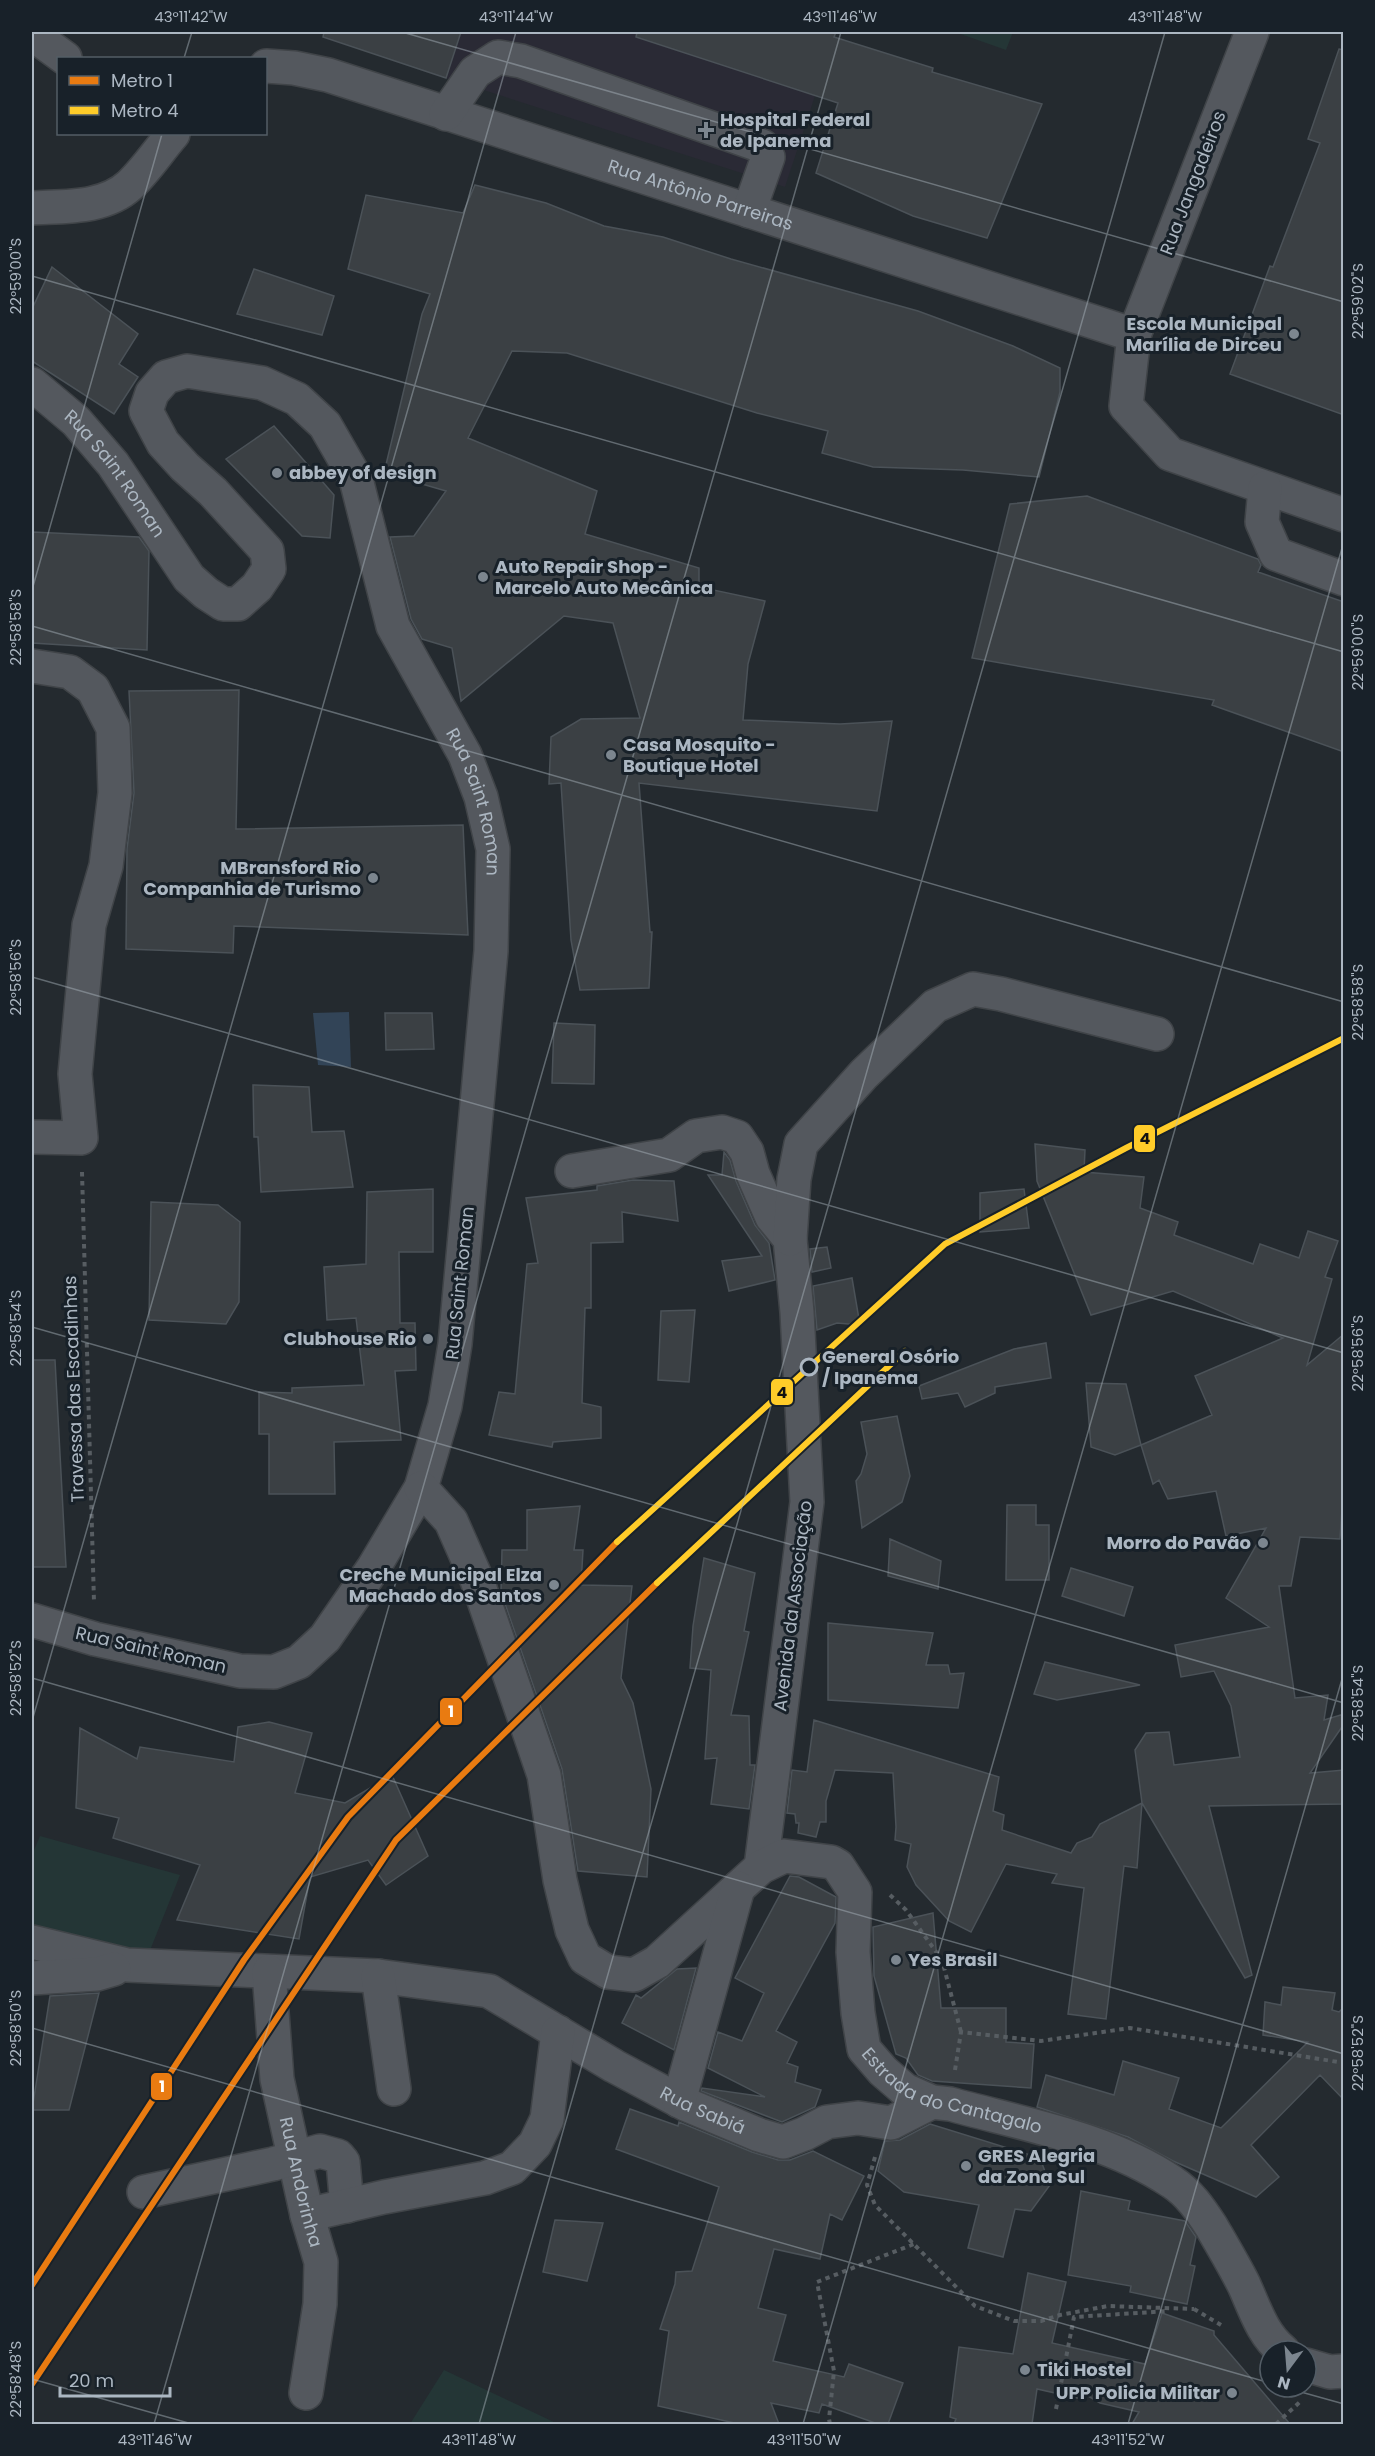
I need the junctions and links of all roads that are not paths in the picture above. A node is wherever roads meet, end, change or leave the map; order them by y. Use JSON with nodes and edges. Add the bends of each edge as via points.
{"nodes":[{"id":1,"x":1252,"y":32,"type":"edge"},
{"id":2,"x":32,"y":34,"type":"edge"},
{"id":3,"x":64,"y":57,"type":"edge"},
{"id":4,"x":267,"y":66,"type":"edge"},
{"id":5,"x":446,"y":114,"type":"junction"},
{"id":6,"x":170,"y":135,"type":"edge"},
{"id":7,"x":32,"y":208,"type":"edge"},
{"id":8,"x":749,"y":211,"type":"junction"},
{"id":9,"x":1134,"y":335,"type":"junction"},
{"id":10,"x":32,"y":384,"type":"edge"},
{"id":11,"x":1265,"y":488,"type":"junction"},
{"id":12,"x":1344,"y":515,"type":"edge"},
{"id":13,"x":1344,"y":579,"type":"edge"},
{"id":14,"x":32,"y":666,"type":"edge"},
{"id":15,"x":1157,"y":1034,"type":"dead end"},
{"id":16,"x":32,"y":1137,"type":"edge"},
{"id":17,"x":572,"y":1171,"type":"dead end"},
{"id":18,"x":790,"y":1239,"type":"junction"},
{"id":19,"x":421,"y":1488,"type":"junction"},
{"id":20,"x":32,"y":1620,"type":"edge"},
{"id":21,"x":750,"y":1877,"type":"junction"},
{"id":22,"x":32,"y":1942,"type":"edge"},
{"id":23,"x":127,"y":1965,"type":"junction"},
{"id":24,"x":269,"y":1972,"type":"junction"},
{"id":25,"x":378,"y":1976,"type":"junction"},
{"id":26,"x":32,"y":1978,"type":"edge"},
{"id":27,"x":558,"y":2032,"type":"junction"},
{"id":28,"x":394,"y":2089,"type":"dead end"},
{"id":29,"x":679,"y":2101,"type":"junction"},
{"id":30,"x":941,"y":2103,"type":"junction"},
{"id":31,"x":294,"y":2159,"type":"junction"},
{"id":32,"x":144,"y":2192,"type":"dead end"},
{"id":33,"x":347,"y":2206,"type":"junction"},
{"id":34,"x":307,"y":2215,"type":"junction"},
{"id":35,"x":1271,"y":2339,"type":"edge"},
{"id":36,"x":1318,"y":2368,"type":"edge"},
{"id":37,"x":1344,"y":2371,"type":"edge"},
{"id":38,"x":306,"y":2393,"type":"dead end"}],
"edges":[{"from":1,"to":9,"type":"street","name":"Rua Jangadeiros"},
{"from":2,"to":3,"type":"street"},
{"from":4,"to":5,"type":"street","name":"Rua Antônio Parreiras","via":[[328,75]]},
{"from":5,"to":8,"type":"street","name":"Rua Antônio Parreiras"},
{"from":5,"to":8,"type":"street","via":[[476,72],[498,57],[521,61],[762,146],[768,157]]},
{"from":6,"to":7,"type":"street","via":[[130,185],[108,199]]},
{"from":8,"to":9,"type":"street","name":"Rua Antônio Parreiras"},
{"from":9,"to":11,"type":"street","name":"Rua Jangadeiros","via":[[1126,406],[1143,428],[1170,454]]},
{"from":10,"to":19,"type":"street","name":"Rua Saint Roman","via":[[76,421],[113,464],[189,578],[206,593],[230,605],[238,604],[257,587],[269,569],[267,551],[164,443],[146,411],[152,393],[166,377],[187,371],[262,383],[297,399],[325,425],[357,479],[393,626],[465,755],[482,797],[493,849],[485,1026],[455,1344],[444,1406]]},
{"from":11,"to":12,"type":"street","name":"Rua Jangadeiros"},
{"from":11,"to":13,"type":"street","via":[[1262,522],[1276,554]]},
{"from":14,"to":16,"type":"street","via":[[70,672],[93,689],[113,728],[115,793],[106,866],[90,925],[75,1074],[81,1138]]},
{"from":15,"to":18,"type":"street","name":"Avenida da Associação","via":[[973,989],[935,1006],[864,1074],[801,1144]]},
{"from":17,"to":18,"type":"street","via":[[669,1155],[696,1136],[722,1132],[736,1137],[747,1152],[772,1217]]},
{"from":18,"to":21,"type":"street","name":"Avenida da Associação","via":[[807,1502]]},
{"from":19,"to":20,"type":"street","name":"Rua Saint Roman","via":[[331,1629],[299,1662],[274,1672],[240,1671],[95,1639]]},
{"from":19,"to":21,"type":"street","name":"Estrada do Cantagalo","via":[[451,1521],[477,1580],[544,1775],[560,1880],[572,1930],[585,1958],[608,1972],[634,1975],[657,1962]]},
{"from":21,"to":29,"type":"street","name":"Avenida da Associação"},
{"from":21,"to":30,"type":"street","name":"Estrada do Cantagalo","via":[[784,1856],[838,1866],[855,1892],[853,1952],[864,2049],[905,2090]]},
{"from":22,"to":23,"type":"street"},
{"from":23,"to":24,"type":"street"},
{"from":23,"to":26,"type":"street","via":[[97,1974]]},
{"from":24,"to":25,"type":"street"},
{"from":24,"to":31,"type":"street","name":"Rua Andorinha","via":[[277,2079]]},
{"from":25,"to":27,"type":"street","name":"Rua Sabiá","via":[[489,1991]]},
{"from":25,"to":28,"type":"street"},
{"from":27,"to":29,"type":"street","name":"Rua Sabiá"},
{"from":27,"to":33,"type":"street","via":[[547,2119],[535,2144],[512,2168],[485,2178]]},
{"from":29,"to":30,"type":"street","name":"Rua Sabiá","via":[[783,2142],[827,2122],[858,2118],[891,2123]]},
{"from":30,"to":35,"type":"street","name":"Estrada do Cantagalo","via":[[1097,2145],[1137,2161],[1173,2182],[1195,2202],[1211,2226]]},
{"from":31,"to":32,"type":"street"},
{"from":31,"to":33,"type":"street","via":[[320,2151],[338,2156],[343,2162]]},
{"from":31,"to":34,"type":"street","name":"Rua Andorinha"},
{"from":33,"to":34,"type":"street"},
{"from":34,"to":38,"type":"street","name":"Rua Andorinha","via":[[321,2262],[321,2283]]},
{"from":36,"to":37,"type":"street"}]}
